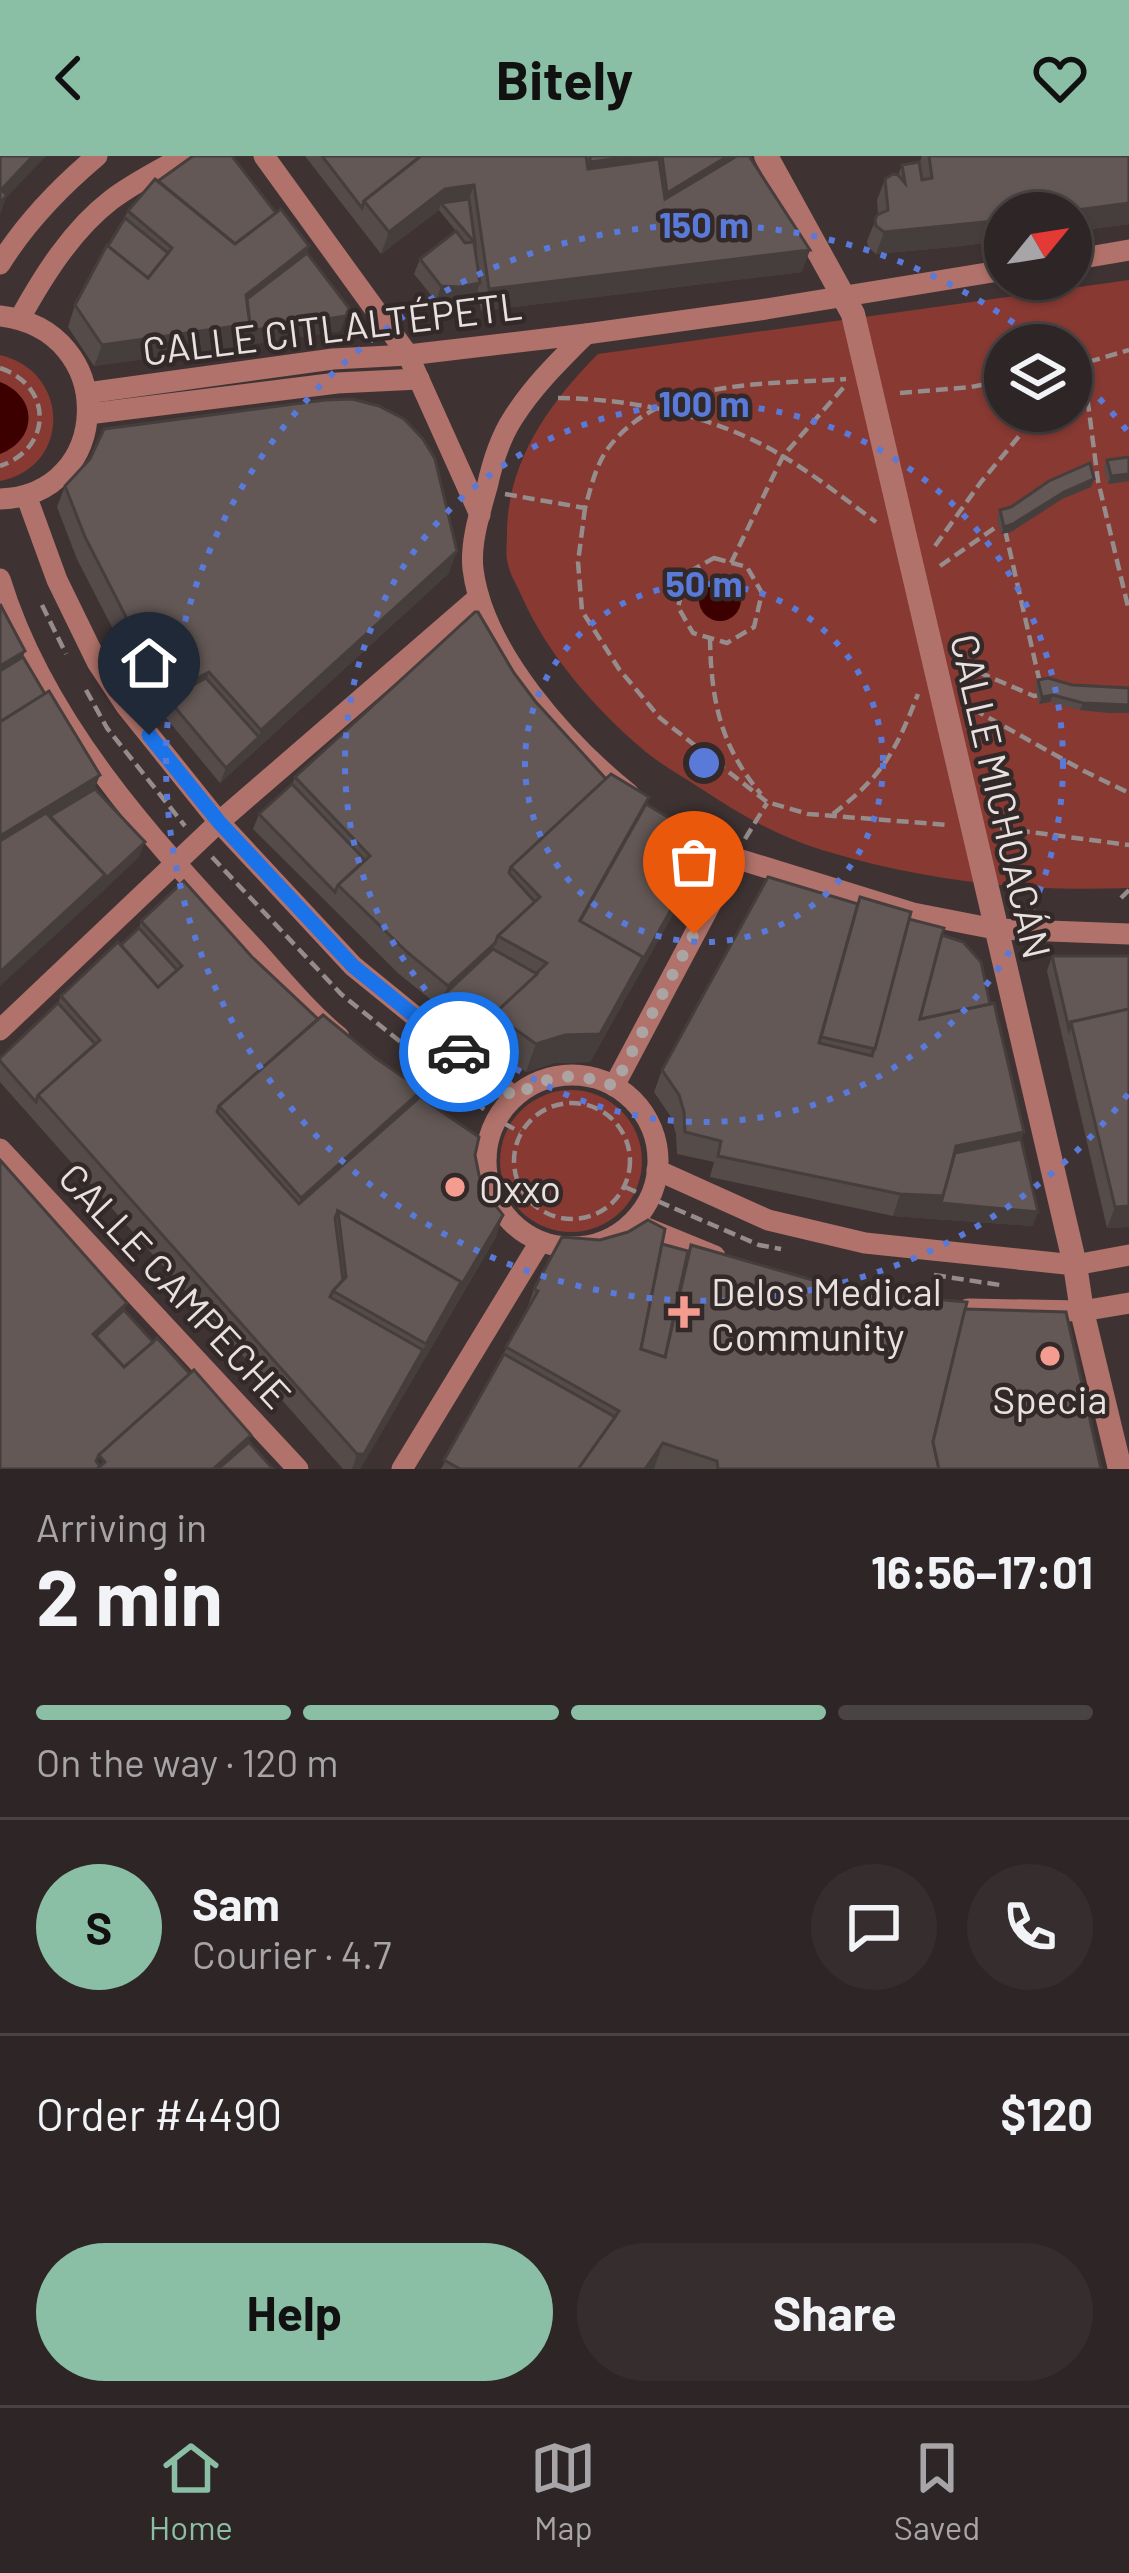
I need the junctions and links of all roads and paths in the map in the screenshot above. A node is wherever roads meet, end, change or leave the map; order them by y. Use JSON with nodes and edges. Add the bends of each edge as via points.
{"nodes":[{"id":1,"x":97,"y":156,"type":"edge"},
{"id":2,"x":184,"y":156,"type":"edge"},
{"id":3,"x":264,"y":156,"type":"edge"},
{"id":4,"x":766,"y":156,"type":"edge"},
{"id":5,"x":1129,"y":250,"type":"edge"},
{"id":6,"x":1092,"y":256,"type":"edge"},
{"id":7,"x":0,"y":264,"type":"edge"},
{"id":8,"x":984,"y":273,"type":"edge"},
{"id":9,"x":843,"y":296,"type":"junction"},
{"id":10,"x":10,"y":317,"type":"edge"},
{"id":11,"x":586,"y":334,"type":"junction"},
{"id":12,"x":1129,"y":350,"type":"edge"},
{"id":13,"x":408,"y":355,"type":"junction"},
{"id":14,"x":333,"y":359,"type":"junction"},
{"id":15,"x":1092,"y":361,"type":"edge"},
{"id":16,"x":0,"y":368,"type":"edge"},
{"id":17,"x":418,"y":379,"type":"junction"},
{"id":18,"x":338,"y":383,"type":"junction"},
{"id":19,"x":984,"y":384,"type":"edge"},
{"id":20,"x":900,"y":393,"type":"dead end"},
{"id":21,"x":542,"y":398,"type":"dead end"},
{"id":22,"x":88,"y":404,"type":"junction"},
{"id":23,"x":656,"y":410,"type":"junction"},
{"id":24,"x":1092,"y":431,"type":"edge"},
{"id":25,"x":1022,"y":432,"type":"edge"},
{"id":26,"x":783,"y":456,"type":"junction"},
{"id":27,"x":0,"y":466,"type":"edge"},
{"id":28,"x":1098,"y":476,"type":"junction"},
{"id":29,"x":1082,"y":481,"type":"edge"},
{"id":30,"x":499,"y":493,"type":"dead end"},
{"id":31,"x":26,"y":495,"type":"junction"},
{"id":32,"x":0,"y":499,"type":"edge"},
{"id":33,"x":586,"y":508,"type":"junction"},
{"id":34,"x":480,"y":515,"type":"junction"},
{"id":35,"x":886,"y":528,"type":"dead end"},
{"id":36,"x":935,"y":545,"type":"dead end"},
{"id":37,"x":730,"y":563,"type":"junction"},
{"id":38,"x":940,"y":566,"type":"dead end"},
{"id":39,"x":0,"y":579,"type":"edge"},
{"id":40,"x":479,"y":597,"type":"junction"},
{"id":41,"x":1129,"y":611,"type":"edge"},
{"id":42,"x":710,"y":638,"type":"junction"},
{"id":43,"x":962,"y":665,"type":"dead end"},
{"id":44,"x":920,"y":690,"type":"dead end"},
{"id":45,"x":973,"y":709,"type":"dead end"},
{"id":46,"x":1129,"y":793,"type":"edge"},
{"id":47,"x":767,"y":802,"type":"junction"},
{"id":48,"x":833,"y":814,"type":"junction"},
{"id":49,"x":219,"y":822,"type":"junction"},
{"id":50,"x":949,"y":825,"type":"dead end"},
{"id":51,"x":1000,"y":828,"type":"dead end"},
{"id":52,"x":1129,"y":845,"type":"edge"},
{"id":53,"x":735,"y":858,"type":"junction"},
{"id":54,"x":175,"y":864,"type":"junction"},
{"id":55,"x":1129,"y":890,"type":"edge"},
{"id":56,"x":1121,"y":898,"type":"dead end"},
{"id":57,"x":995,"y":929,"type":"junction"},
{"id":58,"x":1129,"y":934,"type":"edge"},
{"id":59,"x":0,"y":1030,"type":"edge"},
{"id":60,"x":363,"y":1057,"type":"edge"},
{"id":61,"x":614,"y":1086,"type":"junction"},
{"id":62,"x":514,"y":1097,"type":"junction"},
{"id":63,"x":433,"y":1114,"type":"edge"},
{"id":64,"x":532,"y":1117,"type":"joint"},
{"id":65,"x":0,"y":1149,"type":"edge"},
{"id":66,"x":486,"y":1157,"type":"junction"},
{"id":67,"x":657,"y":1170,"type":"junction"},
{"id":68,"x":632,"y":1223,"type":"junction"},
{"id":69,"x":540,"y":1242,"type":"junction"},
{"id":70,"x":1129,"y":1255,"type":"edge"},
{"id":71,"x":735,"y":1264,"type":"edge"},
{"id":72,"x":1075,"y":1265,"type":"junction"},
{"id":73,"x":1129,"y":1303,"type":"edge"},
{"id":74,"x":944,"y":1306,"type":"edge"},
{"id":75,"x":1082,"y":1311,"type":"junction"},
{"id":76,"x":298,"y":1469,"type":"edge"},
{"id":77,"x":402,"y":1469,"type":"edge"},
{"id":78,"x":1120,"y":1469,"type":"edge"}],
"edges":[{"from":1,"to":7,"type":"street","via":[[56,191]]},
{"from":2,"to":10,"type":"street","via":[[111,200]]},
{"from":3,"to":13,"type":"street"},
{"from":4,"to":9,"type":"street","name":"CALLE MICHOACÁN"},
{"from":5,"to":6,"type":"street"},
{"from":8,"to":9,"type":"street","name":"CALLE CITLALTÉPETL"},
{"from":9,"to":11,"type":"street","name":"CALLE CITLALTÉPETL"},
{"from":9,"to":57,"type":"street","name":"CALLE MICHOACÁN","via":[[880,423]]},
{"from":10,"to":22,"type":"street","via":[[64,346]]},
{"from":11,"to":13,"type":"street","name":"CALLE CITLALTÉPETL"},
{"from":11,"to":34,"type":"street","via":[[510,421]]},
{"from":12,"to":15,"type":"path"},
{"from":13,"to":14,"type":"street","name":"CALLE CITLALTÉPETL"},
{"from":13,"to":17,"type":"street"},
{"from":14,"to":18,"type":"street"},
{"from":14,"to":22,"type":"street","name":"CALLE CITLALTÉPETL"},
{"from":16,"to":27,"type":"path","via":[[21,378],[40,411],[30,449]]},
{"from":17,"to":18,"type":"street","name":"CALLE CITLALTÉPETL"},
{"from":17,"to":34,"type":"street"},
{"from":18,"to":22,"type":"street","name":"CALLE CITLALTÉPETL"},
{"from":19,"to":20,"type":"path"},
{"from":21,"to":23,"type":"path"},
{"from":22,"to":31,"type":"street","via":[[70,464]]},
{"from":23,"to":26,"type":"path","via":[[743,435]]},
{"from":23,"to":26,"type":"path","via":[[721,388],[852,379]]},
{"from":23,"to":33,"type":"path","via":[[607,449]]},
{"from":24,"to":28,"type":"path"},
{"from":25,"to":36,"type":"path"},
{"from":26,"to":35,"type":"path"},
{"from":26,"to":37,"type":"path"},
{"from":28,"to":29,"type":"path"},
{"from":28,"to":41,"type":"path"},
{"from":30,"to":33,"type":"path"},
{"from":31,"to":32,"type":"street"},
{"from":31,"to":49,"type":"street","via":[[56,580],[98,662]]},
{"from":33,"to":47,"type":"path","via":[[582,610],[660,718]]},
{"from":34,"to":40,"type":"street","via":[[472,564]]},
{"from":37,"to":42,"type":"path","via":[[714,558],[687,573],[678,607],[693,633]]},
{"from":37,"to":42,"type":"path","via":[[747,567],[763,593],[754,627],[727,643]]},
{"from":38,"to":43,"type":"path","via":[[1008,524],[1045,694]]},
{"from":39,"to":54,"type":"street","via":[[44,681]]},
{"from":40,"to":49,"type":"street"},
{"from":40,"to":53,"type":"street","via":[[530,692],[580,752],[651,810]]},
{"from":42,"to":47,"type":"path","via":[[719,720],[733,756]]},
{"from":44,"to":48,"type":"path","via":[[884,767]]},
{"from":45,"to":46,"type":"path"},
{"from":47,"to":48,"type":"path"},
{"from":47,"to":53,"type":"path"},
{"from":48,"to":50,"type":"path"},
{"from":49,"to":54,"type":"street"},
{"from":49,"to":62,"type":"street","via":[[353,966]]},
{"from":51,"to":52,"type":"path"},
{"from":53,"to":57,"type":"street","via":[[913,913]]},
{"from":53,"to":61,"type":"street"},
{"from":54,"to":59,"type":"street"},
{"from":54,"to":60,"type":"street"},
{"from":55,"to":56,"type":"path"},
{"from":57,"to":58,"type":"street"},
{"from":57,"to":72,"type":"street","name":"CALLE MICHOACÁN"},
{"from":61,"to":62,"type":"street","via":[[562,1076]]},
{"from":61,"to":67,"type":"street","via":[[648,1122]]},
{"from":62,"to":66,"type":"street","via":[[496,1119]]},
{"from":63,"to":66,"type":"street"},
{"from":64,"to":64,"type":"path","via":[[569,1102],[617,1124],[631,1167],[613,1203],[572,1220],[534,1207],[513,1158]]},
{"from":65,"to":76,"type":"street","name":"CALLE CAMPECHE"},
{"from":66,"to":69,"type":"street","via":[[499,1208]]},
{"from":67,"to":68,"type":"street"},
{"from":67,"to":72,"type":"street","via":[[768,1220],[865,1243]]},
{"from":68,"to":69,"type":"street","via":[[579,1247]]},
{"from":68,"to":71,"type":"street"},
{"from":69,"to":77,"type":"street"},
{"from":70,"to":72,"type":"street"},
{"from":72,"to":75,"type":"street","name":"CALLE MICHOACÁN"},
{"from":73,"to":75,"type":"street"},
{"from":74,"to":75,"type":"street"},
{"from":75,"to":78,"type":"street","name":"CALLE MICHOACÁN"}]}
